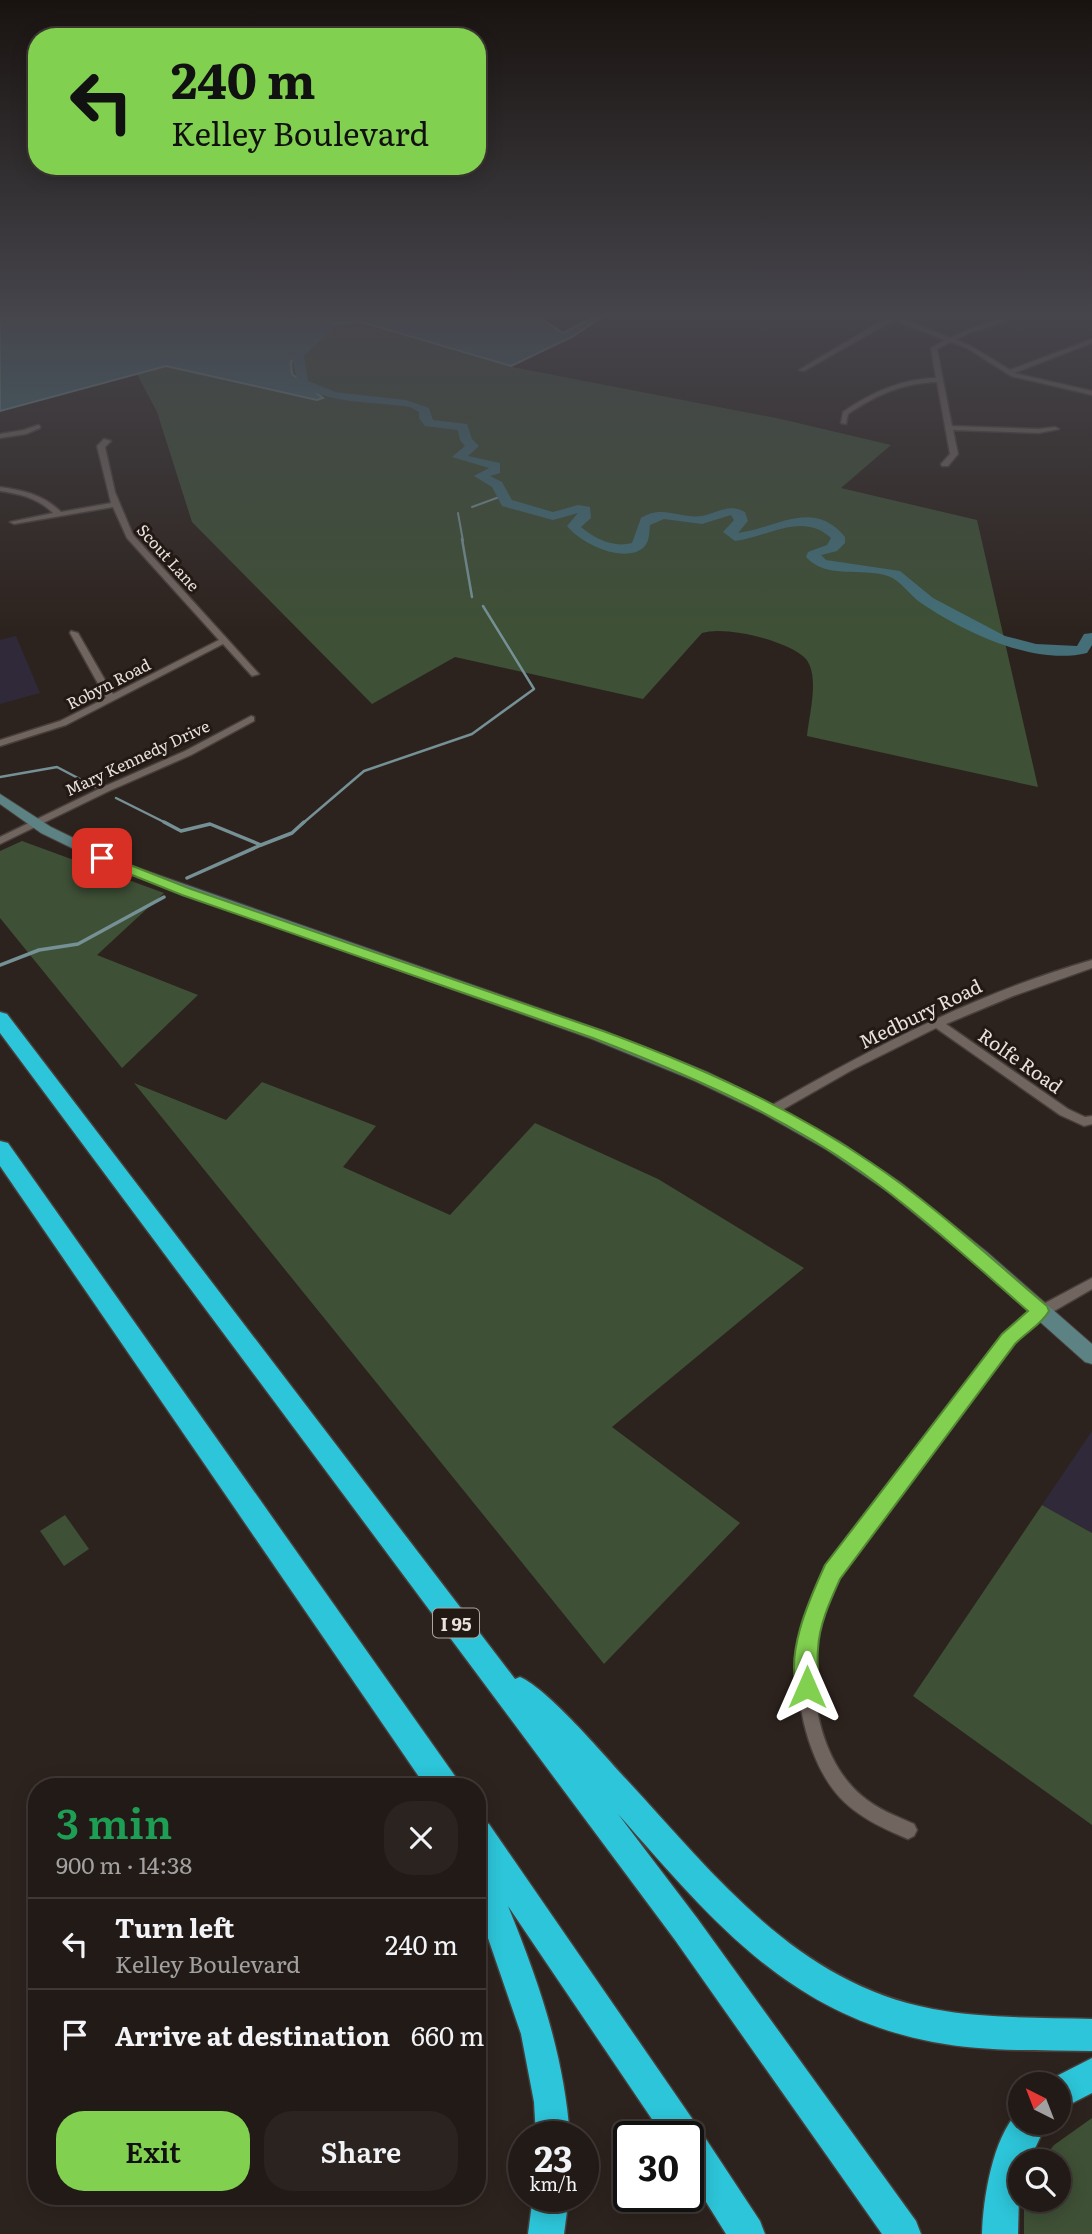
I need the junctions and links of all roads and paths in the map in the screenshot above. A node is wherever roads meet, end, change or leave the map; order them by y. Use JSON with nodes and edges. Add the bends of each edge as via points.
{"nodes":[{"id":1,"x":947,"y":421,"type":"edge"},
{"id":2,"x":38,"y":427,"type":"dead end"},
{"id":3,"x":948,"y":428,"type":"junction"},
{"id":4,"x":1055,"y":429,"type":"dead end"},
{"id":5,"x":0,"y":436,"type":"edge"},
{"id":6,"x":107,"y":441,"type":"dead end"},
{"id":7,"x":945,"y":464,"type":"dead end"},
{"id":8,"x":0,"y":489,"type":"edge"},
{"id":9,"x":117,"y":504,"type":"junction"},
{"id":10,"x":59,"y":514,"type":"junction"},
{"id":11,"x":14,"y":522,"type":"dead end"},
{"id":12,"x":74,"y":633,"type":"dead end"},
{"id":13,"x":225,"y":640,"type":"junction"},
{"id":14,"x":255,"y":674,"type":"dead end"},
{"id":15,"x":111,"y":699,"type":"junction"},
{"id":16,"x":251,"y":719,"type":"dead end"},
{"id":17,"x":0,"y":743,"type":"edge"},
{"id":18,"x":0,"y":798,"type":"edge"},
{"id":19,"x":37,"y":824,"type":"junction"},
{"id":20,"x":0,"y":841,"type":"edge"},
{"id":21,"x":1092,"y":964,"type":"edge"},
{"id":22,"x":0,"y":1019,"type":"edge"},
{"id":23,"x":937,"y":1023,"type":"junction"},
{"id":24,"x":771,"y":1111,"type":"junction"},
{"id":25,"x":1089,"y":1120,"type":"edge"},
{"id":26,"x":0,"y":1149,"type":"edge"},
{"id":27,"x":1092,"y":1283,"type":"edge"},
{"id":28,"x":1041,"y":1311,"type":"junction"},
{"id":29,"x":1092,"y":1356,"type":"edge"},
{"id":30,"x":477,"y":1651,"type":"junction"},
{"id":31,"x":438,"y":1778,"type":"edge"},
{"id":32,"x":908,"y":1830,"type":"dead end"},
{"id":33,"x":486,"y":1847,"type":"edge"},
{"id":34,"x":486,"y":1891,"type":"edge"},
{"id":35,"x":1092,"y":2035,"type":"edge"},
{"id":36,"x":1092,"y":2075,"type":"edge"},
{"id":37,"x":1071,"y":2086,"type":"edge"},
{"id":38,"x":552,"y":2121,"type":"edge"},
{"id":39,"x":673,"y":2121,"type":"edge"},
{"id":40,"x":1024,"y":2135,"type":"edge"},
{"id":41,"x":704,"y":2167,"type":"edge"},
{"id":42,"x":549,"y":2212,"type":"edge"},
{"id":43,"x":546,"y":2234,"type":"edge"},
{"id":44,"x":747,"y":2234,"type":"edge"},
{"id":45,"x":902,"y":2234,"type":"edge"},
{"id":46,"x":1000,"y":2234,"type":"edge"}],
"edges":[{"from":1,"to":3,"type":"street"},
{"from":2,"to":5,"type":"street"},
{"from":3,"to":4,"type":"street"},
{"from":3,"to":7,"type":"street","via":[[954,456]]},
{"from":6,"to":9,"type":"street","name":"Scout Lane","via":[[101,446]]},
{"from":8,"to":10,"type":"street","via":[[34,496]]},
{"from":9,"to":10,"type":"street"},
{"from":9,"to":13,"type":"street","name":"Scout Lane","via":[[130,536]]},
{"from":10,"to":11,"type":"street"},
{"from":12,"to":15,"type":"street"},
{"from":13,"to":14,"type":"street","name":"Scout Lane"},
{"from":13,"to":15,"type":"street","name":"Robyn Road"},
{"from":15,"to":17,"type":"street","name":"Robyn Road","via":[[63,723]]},
{"from":16,"to":19,"type":"street","name":"Mary Kennedy Drive"},
{"from":18,"to":19,"type":"main road"},
{"from":19,"to":20,"type":"street","name":"Mary Kennedy Drive"},
{"from":19,"to":24,"type":"main road","via":[[133,872],[611,1039]]},
{"from":21,"to":23,"type":"street","name":"Medbury Road","via":[[1010,991]]},
{"from":22,"to":30,"type":"highway","number":"I 95"},
{"from":23,"to":24,"type":"street","name":"Medbury Road"},
{"from":23,"to":25,"type":"street","name":"Rolfe Road","via":[[1064,1112]]},
{"from":24,"to":28,"type":"main road","via":[[908,1197]]},
{"from":26,"to":31,"type":"highway"},
{"from":27,"to":28,"type":"street"},
{"from":28,"to":29,"type":"main road"},
{"from":28,"to":32,"type":"street","via":[[1019,1327],[1000,1350],[833,1572],[817,1605],[807,1647],[807,1687],[812,1724],[824,1758],[851,1799]]},
{"from":30,"to":35,"type":"highway","via":[[571,1739],[741,1927],[805,1976],[869,2007],[926,2025]]},
{"from":30,"to":45,"type":"highway","number":"I 95","via":[[729,1988]]},
{"from":33,"to":39,"type":"highway"},
{"from":34,"to":38,"type":"highway","via":[[534,2020],[549,2085]]},
{"from":36,"to":37,"type":"highway"},
{"from":40,"to":46,"type":"highway","via":[[1009,2165],[1001,2199]]},
{"from":41,"to":44,"type":"highway"},
{"from":42,"to":43,"type":"highway"}]}
